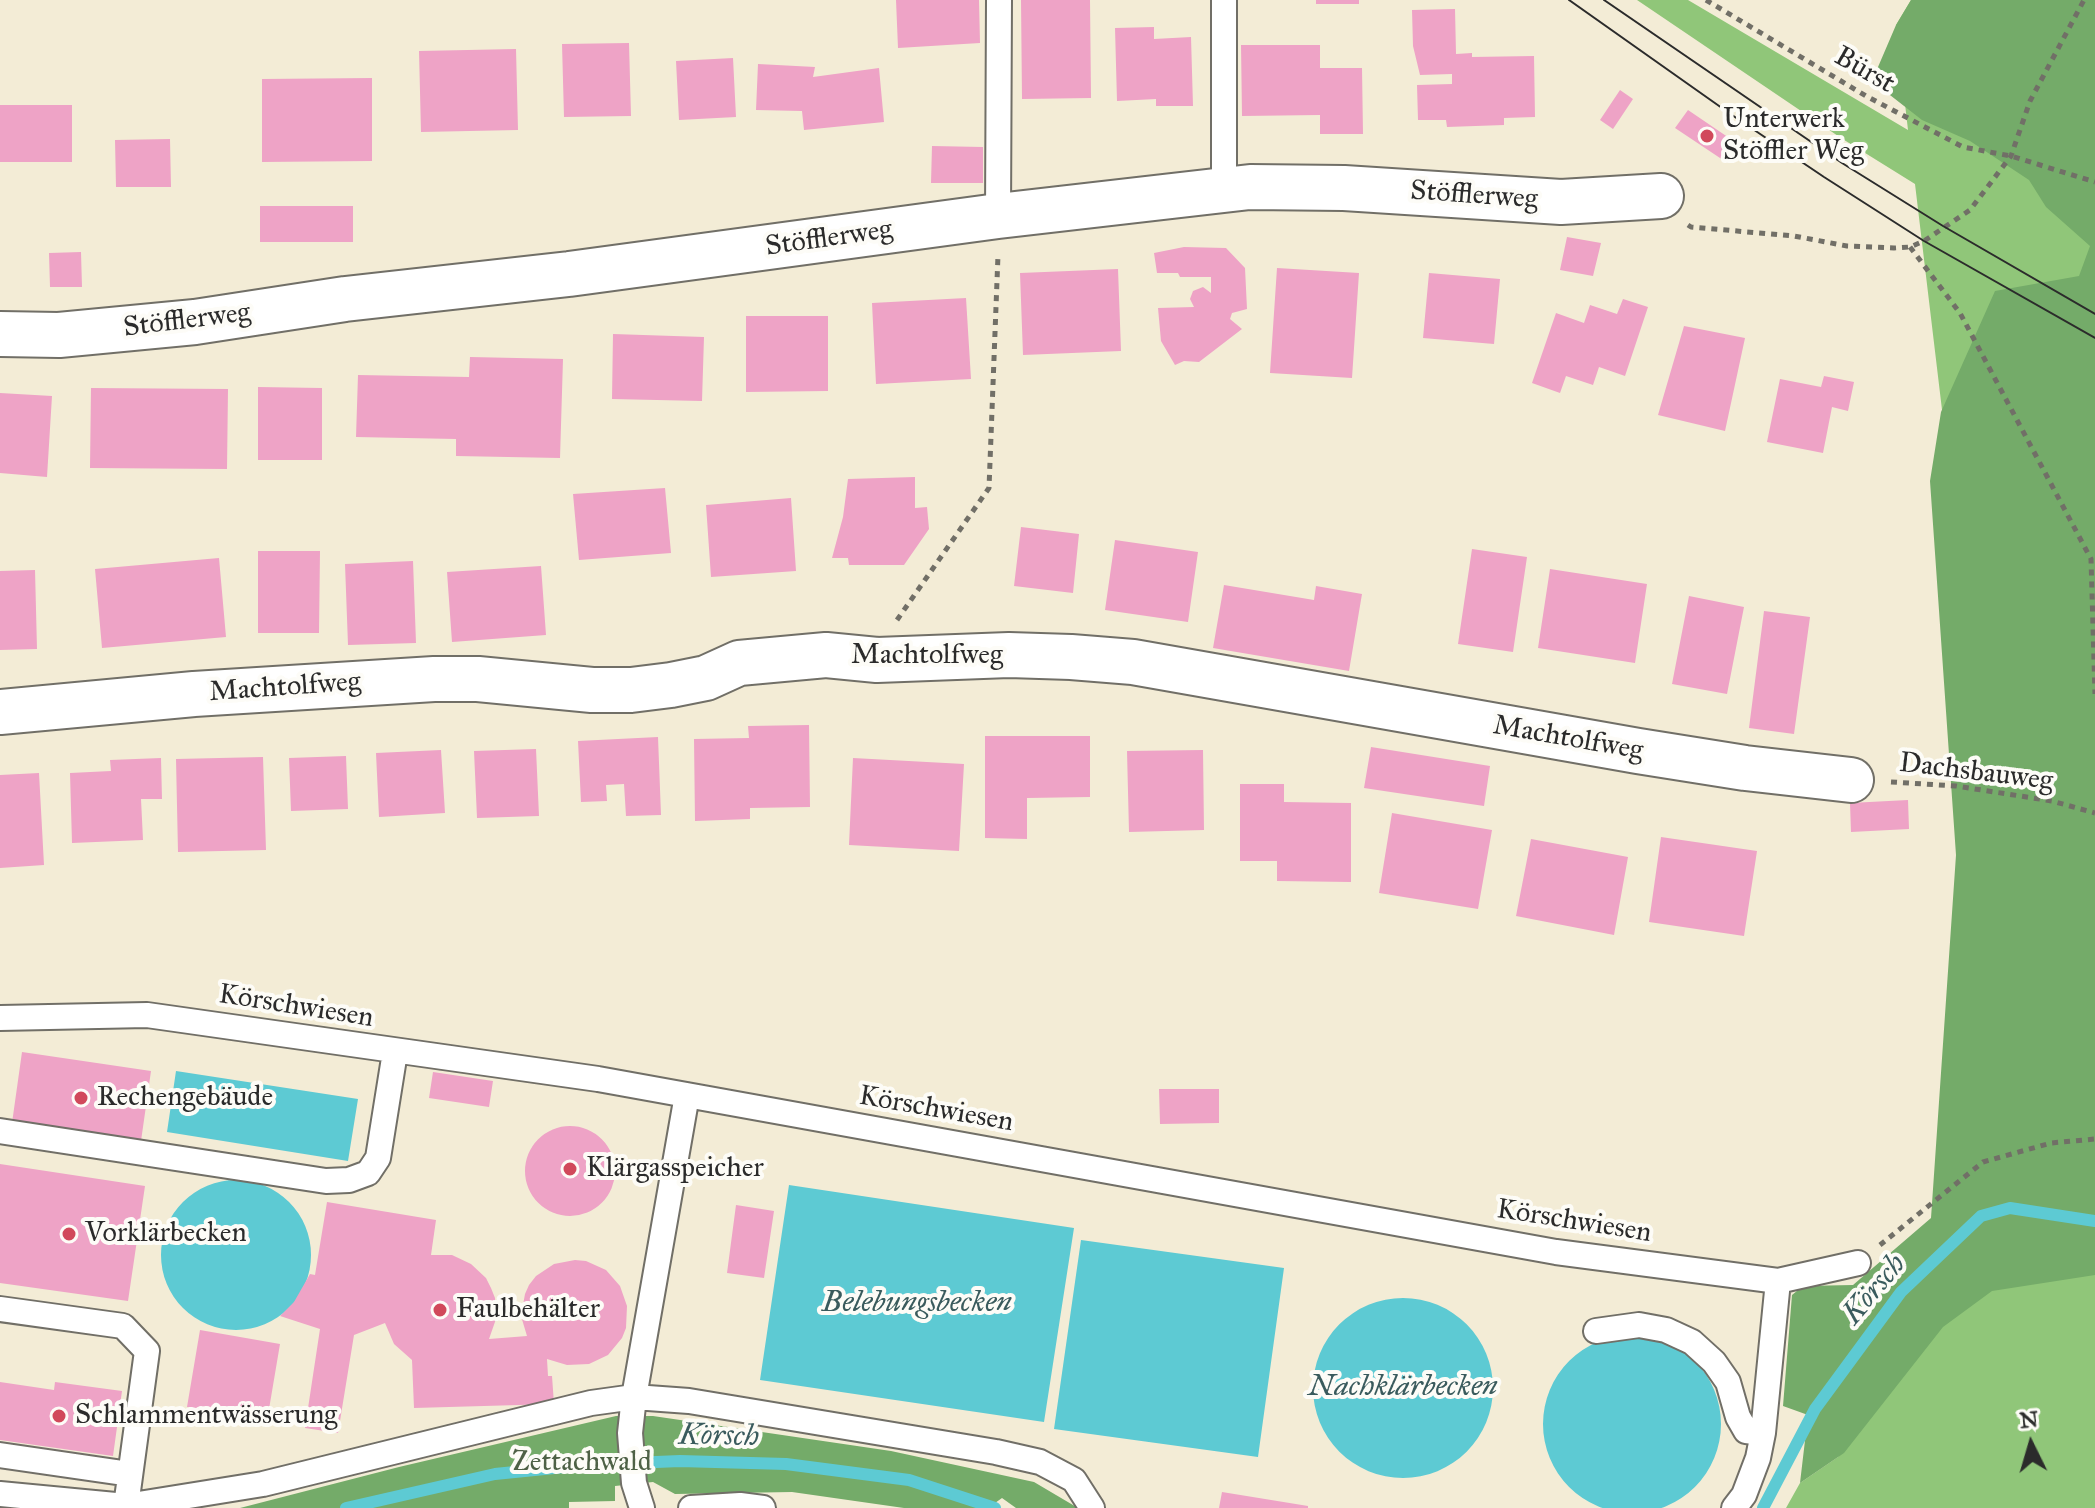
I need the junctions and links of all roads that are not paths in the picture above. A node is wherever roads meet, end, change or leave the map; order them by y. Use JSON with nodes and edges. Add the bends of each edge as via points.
{"nodes":[{"id":1,"x":999,"y":0,"type":"edge"},
{"id":2,"x":1224,"y":0,"type":"edge"},
{"id":3,"x":1224,"y":189,"type":"junction"},
{"id":4,"x":1661,"y":196,"type":"road end"},
{"id":5,"x":998,"y":216,"type":"junction"},
{"id":6,"x":0,"y":334,"type":"edge"},
{"id":7,"x":0,"y":712,"type":"edge"},
{"id":8,"x":1851,"y":780,"type":"road end"},
{"id":9,"x":0,"y":1018,"type":"edge"},
{"id":10,"x":395,"y":1052,"type":"junction"},
{"id":11,"x":687,"y":1095,"type":"junction"},
{"id":12,"x":0,"y":1131,"type":"edge"},
{"id":13,"x":1858,"y":1263,"type":"road end"},
{"id":14,"x":1778,"y":1281,"type":"junction"},
{"id":15,"x":0,"y":1309,"type":"edge"},
{"id":16,"x":1596,"y":1331,"type":"dead end"},
{"id":17,"x":634,"y":1397,"type":"junction"},
{"id":18,"x":1763,"y":1433,"type":"junction"},
{"id":19,"x":0,"y":1455,"type":"edge"},
{"id":20,"x":130,"y":1474,"type":"junction"},
{"id":21,"x":0,"y":1494,"type":"edge"},
{"id":22,"x":126,"y":1506,"type":"junction"},
{"id":23,"x":642,"y":1508,"type":"edge"},
{"id":24,"x":691,"y":1508,"type":"edge"},
{"id":25,"x":763,"y":1508,"type":"edge"},
{"id":26,"x":1092,"y":1508,"type":"edge"},
{"id":27,"x":1734,"y":1508,"type":"edge"}],
"edges":[{"from":1,"to":5,"type":"lane"},
{"from":2,"to":3,"type":"lane"},
{"from":3,"to":4,"type":"street","name":"Stöfflerweg","via":[[1344,188],[1561,202]]},
{"from":3,"to":5,"type":"street","name":"Stöfflerweg"},
{"from":5,"to":6,"type":"street","name":"Stöfflerweg","via":[[195,322],[59,335]]},
{"from":7,"to":8,"type":"street","name":"Machtolfweg","via":[[434,679],[631,690],[706,678],[739,663],[782,658],[1009,655],[1133,662],[1745,768]]},
{"from":9,"to":10,"type":"lane","name":"Körschwiesen","via":[[147,1015]]},
{"from":10,"to":11,"type":"lane","name":"Körschwiesen"},
{"from":10,"to":12,"type":"lane","via":[[378,1158],[368,1173],[349,1180],[326,1181]]},
{"from":11,"to":14,"type":"lane","name":"Körschwiesen","via":[[1556,1252]]},
{"from":11,"to":17,"type":"lane"},
{"from":13,"to":14,"type":"lane","name":"Körschwiesen"},
{"from":14,"to":18,"type":"lane"},
{"from":15,"to":20,"type":"lane","via":[[123,1326],[147,1351]]},
{"from":16,"to":18,"type":"lane","via":[[1639,1325],[1692,1342],[1728,1382],[1746,1431]]},
{"from":17,"to":22,"type":"lane","via":[[263,1484]]},
{"from":17,"to":23,"type":"lane","via":[[630,1433]]},
{"from":17,"to":26,"type":"lane","via":[[689,1401],[1040,1462],[1074,1480]]},
{"from":18,"to":27,"type":"lane","via":[[1744,1495]]},
{"from":19,"to":20,"type":"lane"},
{"from":20,"to":22,"type":"lane"},
{"from":21,"to":22,"type":"lane"},
{"from":24,"to":25,"type":"lane"}]}
